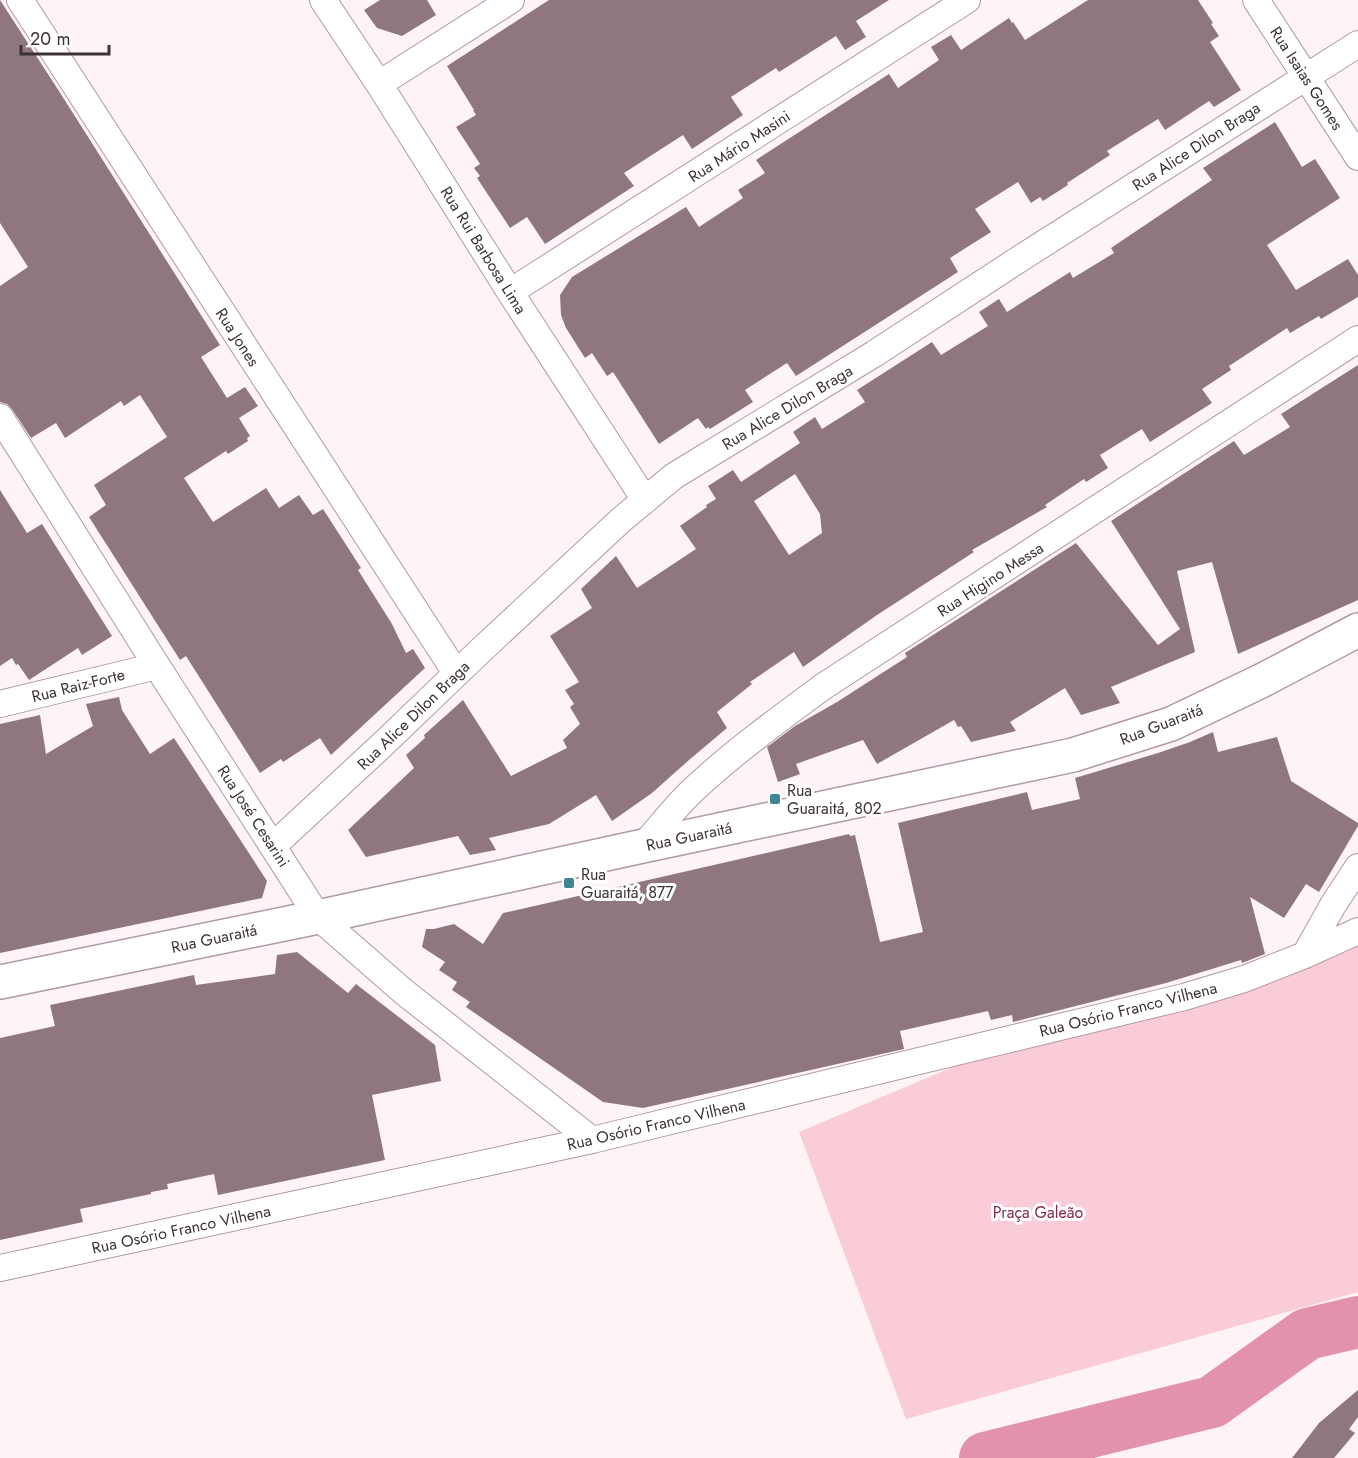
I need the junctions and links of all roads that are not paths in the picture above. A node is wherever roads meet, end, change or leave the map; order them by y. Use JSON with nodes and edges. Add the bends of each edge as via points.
{"nodes":[{"id":1,"x":20,"y":0,"type":"edge"},
{"id":2,"x":322,"y":0,"type":"edge"},
{"id":3,"x":511,"y":0,"type":"edge"},
{"id":4,"x":967,"y":0,"type":"edge"},
{"id":5,"x":1256,"y":0,"type":"edge"},
{"id":6,"x":1358,"y":44,"type":"edge"},
{"id":7,"x":1305,"y":77,"type":"junction"},
{"id":8,"x":379,"y":84,"type":"junction"},
{"id":9,"x":1358,"y":157,"type":"edge"},
{"id":10,"x":510,"y":292,"type":"junction"},
{"id":11,"x":1358,"y":339,"type":"edge"},
{"id":12,"x":0,"y":417,"type":"edge"},
{"id":13,"x":645,"y":500,"type":"junction"},
{"id":14,"x":1358,"y":630,"type":"edge"},
{"id":15,"x":157,"y":666,"type":"junction"},
{"id":16,"x":456,"y":673,"type":"junction"},
{"id":17,"x":0,"y":704,"type":"edge"},
{"id":18,"x":273,"y":846,"type":"junction"},
{"id":19,"x":643,"y":846,"type":"junction"},
{"id":20,"x":1358,"y":867,"type":"edge"},
{"id":21,"x":318,"y":917,"type":"junction"},
{"id":22,"x":1358,"y":931,"type":"edge"},
{"id":23,"x":1305,"y":954,"type":"junction"},
{"id":24,"x":0,"y":982,"type":"edge"},
{"id":25,"x":592,"y":1140,"type":"junction"},
{"id":26,"x":0,"y":1268,"type":"edge"}],
"edges":[{"from":1,"to":16,"type":"street","name":"Rua Jones"},
{"from":2,"to":8,"type":"street","name":"Rua Rui Barbosa Lima"},
{"from":3,"to":8,"type":"street"},
{"from":4,"to":10,"type":"street","name":"Rua Mário Masini"},
{"from":5,"to":7,"type":"street","name":"Rua Isaias Gomes"},
{"from":6,"to":7,"type":"street","name":"Rua Alice Dilon Braga"},
{"from":7,"to":9,"type":"street","name":"Rua Isaias Gomes"},
{"from":7,"to":13,"type":"street","name":"Rua Alice Dilon Braga","via":[[874,354],[674,476]]},
{"from":8,"to":10,"type":"street","name":"Rua Rui Barbosa Lima"},
{"from":10,"to":13,"type":"street","name":"Rua Rui Barbosa Lima"},
{"from":11,"to":19,"type":"street","name":"Rua Higino Messa","via":[[824,686],[768,726],[713,773]]},
{"from":12,"to":15,"type":"street","name":"Rua José Cesarini"},
{"from":13,"to":16,"type":"street","name":"Rua Alice Dilon Braga"},
{"from":14,"to":19,"type":"street","name":"Rua Guaraitá","via":[[1171,724],[1072,755]]},
{"from":15,"to":17,"type":"street","name":"Rua Raiz-Forte"},
{"from":15,"to":18,"type":"street","name":"Rua José Cesarini"},
{"from":16,"to":18,"type":"street","name":"Rua Alice Dilon Braga"},
{"from":18,"to":21,"type":"street","name":"Rua José Cesarini"},
{"from":19,"to":21,"type":"street","name":"Rua Guaraitá"},
{"from":20,"to":23,"type":"street"},
{"from":21,"to":24,"type":"street","name":"Rua Guaraitá"},
{"from":21,"to":25,"type":"street","name":"Rua José Cesarini","via":[[404,992]]},
{"from":22,"to":23,"type":"street","name":"Rua Osório Franco Vilhena"},
{"from":23,"to":25,"type":"street","name":"Rua Osório Franco Vilhena","via":[[1244,979],[1184,997]]},
{"from":25,"to":26,"type":"street","name":"Rua Osório Franco Vilhena"}]}
